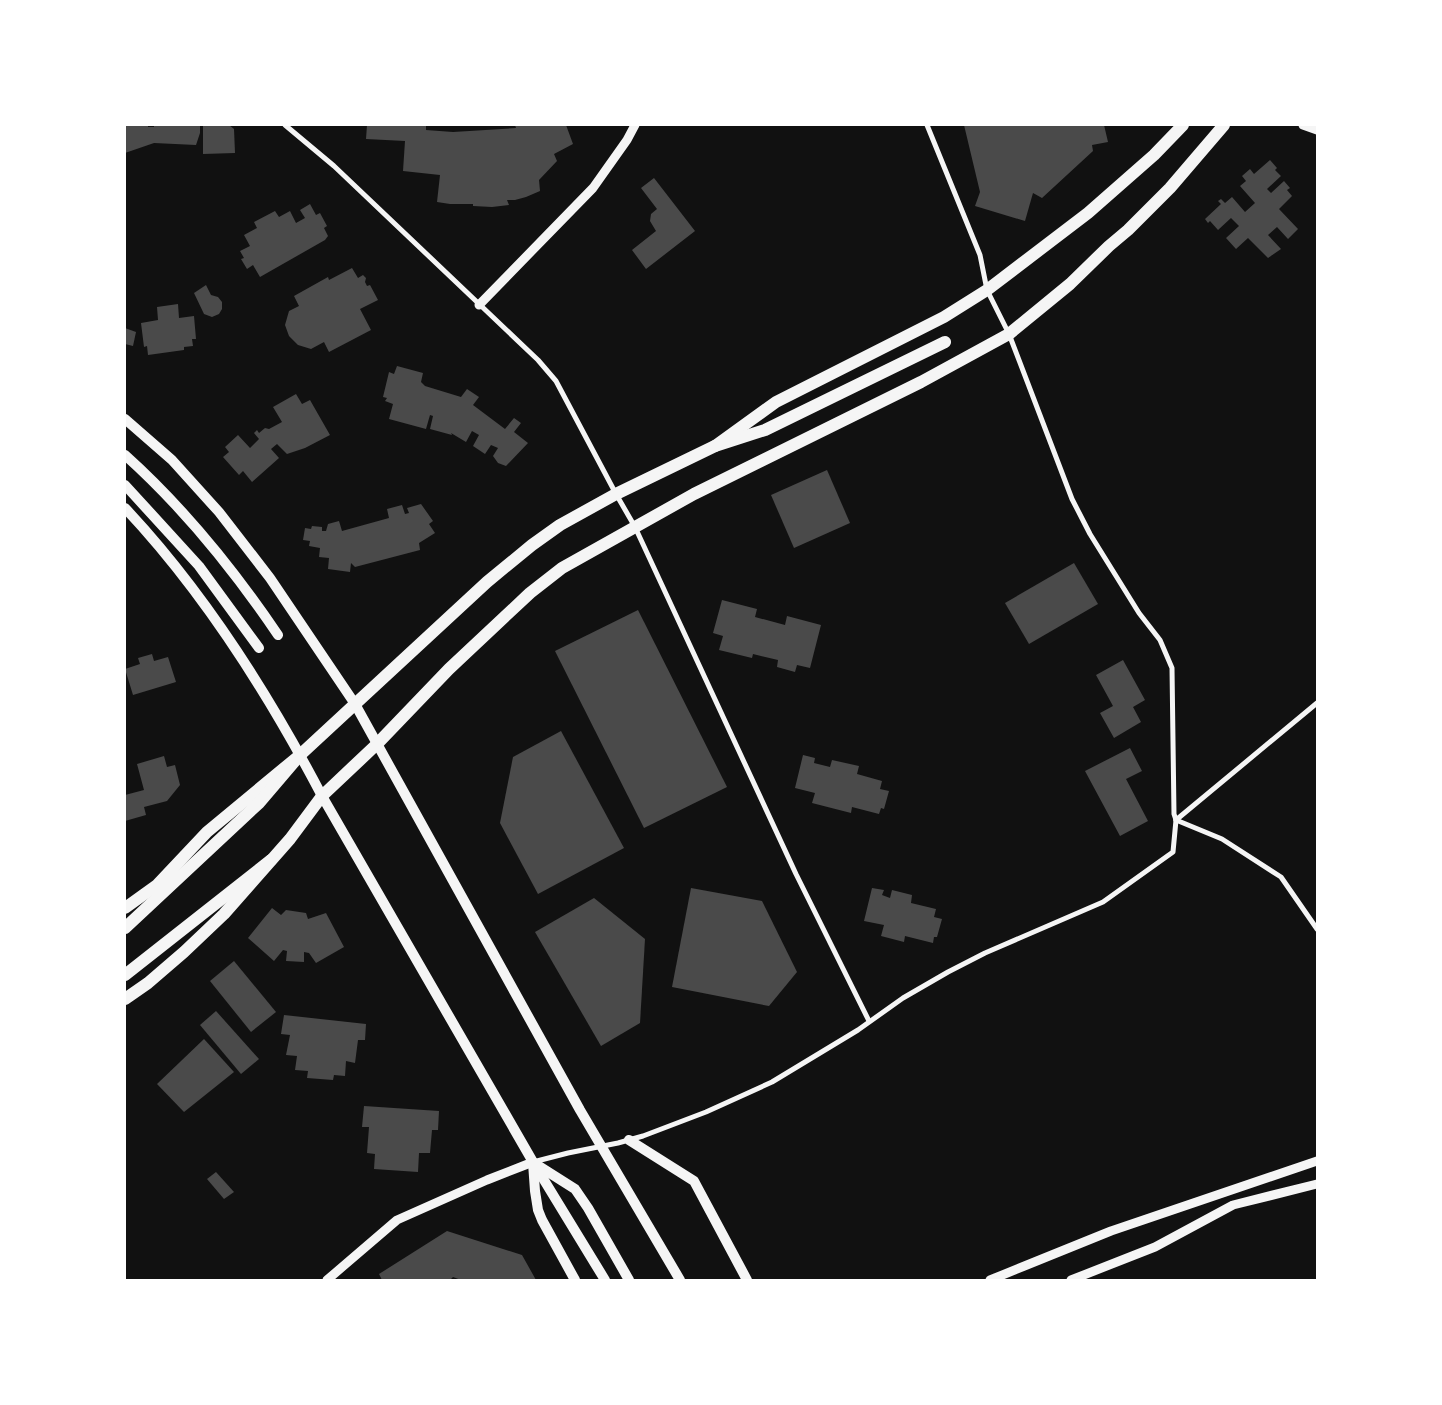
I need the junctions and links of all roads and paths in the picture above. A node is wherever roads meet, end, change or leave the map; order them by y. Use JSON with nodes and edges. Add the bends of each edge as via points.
{"nodes":[{"id":1,"x":285,"y":125,"type":"edge"},
{"id":2,"x":635,"y":125,"type":"edge"},
{"id":3,"x":927,"y":125,"type":"edge"},
{"id":4,"x":1183,"y":125,"type":"edge"},
{"id":5,"x":1224,"y":125,"type":"edge"},
{"id":6,"x":1303,"y":125,"type":"edge"},
{"id":7,"x":1317,"y":130,"type":"edge"},
{"id":8,"x":988,"y":290,"type":"junction"},
{"id":9,"x":479,"y":305,"type":"junction"},
{"id":10,"x":1009,"y":334,"type":"junction"},
{"id":11,"x":945,"y":342,"type":"dead end"},
{"id":12,"x":125,"y":419,"type":"edge"},
{"id":13,"x":715,"y":446,"type":"junction"},
{"id":14,"x":125,"y":455,"type":"edge"},
{"id":15,"x":125,"y":486,"type":"edge"},
{"id":16,"x":616,"y":494,"type":"junction"},
{"id":17,"x":125,"y":508,"type":"edge"},
{"id":18,"x":635,"y":527,"type":"junction"},
{"id":19,"x":278,"y":635,"type":"dead end"},
{"id":20,"x":259,"y":648,"type":"dead end"},
{"id":21,"x":1317,"y":703,"type":"edge"},
{"id":22,"x":355,"y":704,"type":"junction"},
{"id":23,"x":377,"y":744,"type":"junction"},
{"id":24,"x":300,"y":755,"type":"junction"},
{"id":25,"x":322,"y":796,"type":"junction"},
{"id":26,"x":1176,"y":820,"type":"junction"},
{"id":27,"x":271,"y":860,"type":"junction"},
{"id":28,"x":125,"y":908,"type":"edge"},
{"id":29,"x":125,"y":928,"type":"edge"},
{"id":30,"x":1317,"y":930,"type":"edge"},
{"id":31,"x":125,"y":975,"type":"edge"},
{"id":32,"x":125,"y":998,"type":"edge"},
{"id":33,"x":869,"y":1021,"type":"junction"},
{"id":34,"x":629,"y":1140,"type":"junction"},
{"id":35,"x":602,"y":1146,"type":"junction"},
{"id":36,"x":1317,"y":1161,"type":"edge"},
{"id":37,"x":533,"y":1162,"type":"junction"},
{"id":38,"x":1317,"y":1184,"type":"edge"},
{"id":39,"x":327,"y":1280,"type":"edge"},
{"id":40,"x":575,"y":1280,"type":"edge"},
{"id":41,"x":605,"y":1280,"type":"edge"},
{"id":42,"x":629,"y":1280,"type":"edge"},
{"id":43,"x":680,"y":1280,"type":"edge"},
{"id":44,"x":747,"y":1280,"type":"edge"},
{"id":45,"x":990,"y":1280,"type":"edge"},
{"id":46,"x":1071,"y":1280,"type":"edge"}],
"edges":[{"from":1,"to":9,"type":"street","via":[[334,166]]},
{"from":2,"to":9,"type":"street","via":[[592,188]]},
{"from":3,"to":8,"type":"street","via":[[980,255]]},
{"from":4,"to":8,"type":"main road","via":[[1088,213]]},
{"from":5,"to":10,"type":"main road","via":[[1170,188],[1128,230]]},
{"from":6,"to":7,"type":"street"},
{"from":8,"to":10,"type":"street"},
{"from":8,"to":13,"type":"main road","via":[[944,317],[776,402]]},
{"from":9,"to":16,"type":"street","via":[[556,381]]},
{"from":10,"to":18,"type":"main road"},
{"from":10,"to":26,"type":"street","via":[[1072,499],[1139,613],[1160,640],[1172,668]]},
{"from":11,"to":13,"type":"main road","via":[[765,430]]},
{"from":12,"to":22,"type":"main road","via":[[172,460],[219,512],[270,578]]},
{"from":13,"to":16,"type":"main road"},
{"from":14,"to":19,"type":"main road","via":[[222,558]]},
{"from":15,"to":20,"type":"main road","via":[[199,566]]},
{"from":16,"to":18,"type":"street"},
{"from":16,"to":22,"type":"main road","via":[[560,524],[532,545],[487,582]]},
{"from":17,"to":24,"type":"main road","via":[[174,563],[215,618]]},
{"from":18,"to":23,"type":"main road","via":[[562,568],[530,593],[449,669]]},
{"from":18,"to":33,"type":"street","via":[[796,874]]},
{"from":21,"to":26,"type":"street"},
{"from":22,"to":23,"type":"main road"},
{"from":22,"to":24,"type":"main road"},
{"from":23,"to":25,"type":"main road"},
{"from":23,"to":35,"type":"main road"},
{"from":24,"to":25,"type":"main road"},
{"from":24,"to":28,"type":"main road","via":[[207,832],[157,885]]},
{"from":24,"to":29,"type":"main road","via":[[259,803]]},
{"from":25,"to":27,"type":"main road"},
{"from":25,"to":37,"type":"main road"},
{"from":26,"to":30,"type":"street","via":[[1222,839],[1281,877]]},
{"from":26,"to":33,"type":"street","via":[[1173,852],[1104,902],[985,953]]},
{"from":27,"to":31,"type":"main road"},
{"from":27,"to":32,"type":"main road","via":[[224,914],[184,952]]},
{"from":33,"to":34,"type":"street","via":[[772,1082],[706,1112]]},
{"from":34,"to":35,"type":"street"},
{"from":34,"to":44,"type":"main road","via":[[694,1181]]},
{"from":35,"to":37,"type":"street"},
{"from":35,"to":43,"type":"main road"},
{"from":36,"to":45,"type":"street","via":[[1111,1231]]},
{"from":37,"to":39,"type":"street","via":[[397,1220]]},
{"from":37,"to":40,"type":"main road","via":[[538,1210]]},
{"from":37,"to":41,"type":"main road"},
{"from":37,"to":42,"type":"main road","via":[[575,1189]]},
{"from":38,"to":46,"type":"street","via":[[1233,1205],[1155,1247]]}]}
